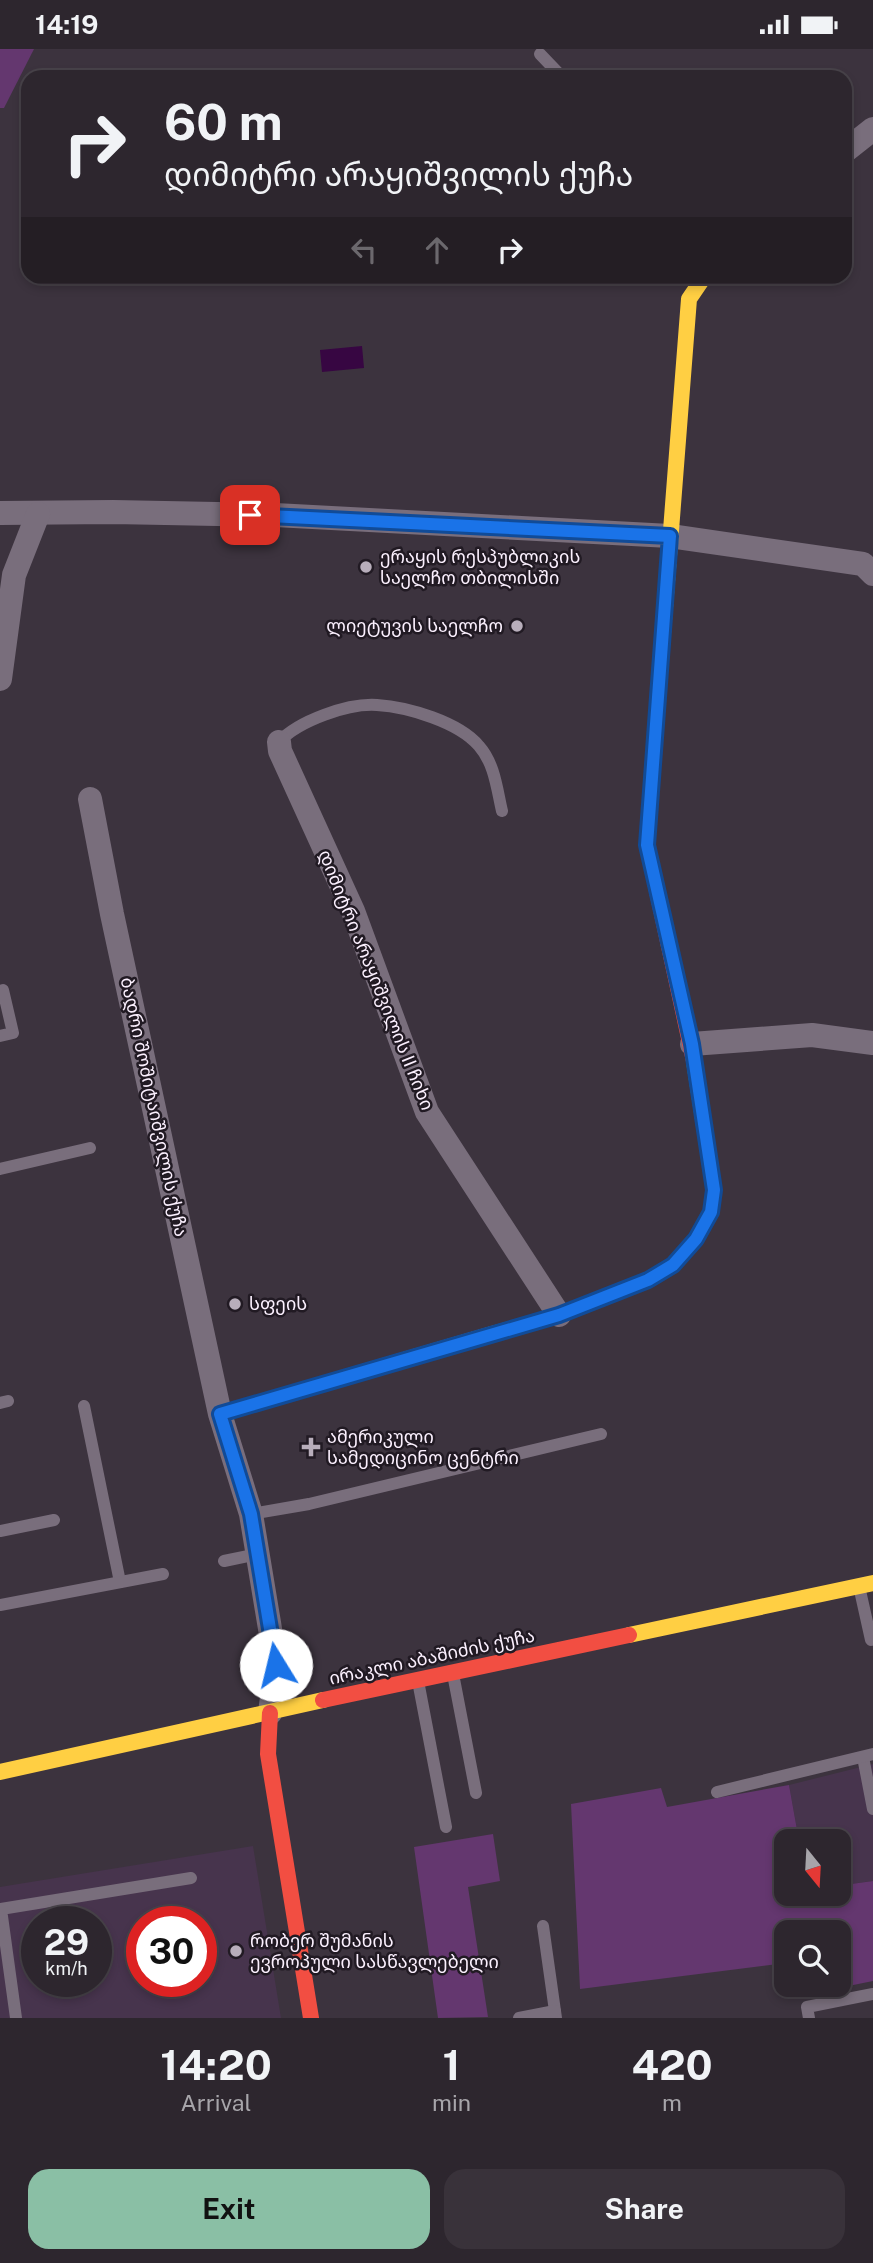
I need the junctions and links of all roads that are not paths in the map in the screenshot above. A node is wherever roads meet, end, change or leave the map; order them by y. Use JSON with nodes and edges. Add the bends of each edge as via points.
{"nodes":[{"id":1,"x":540,"y":54,"type":"dead end"},
{"id":2,"x":555,"y":70,"type":"edge"},
{"id":3,"x":873,"y":129,"type":"edge"},
{"id":4,"x":852,"y":146,"type":"edge"},
{"id":5,"x":686,"y":288,"type":"edge"},
{"id":6,"x":0,"y":513,"type":"edge"},
{"id":7,"x":38,"y":514,"type":"junction"},
{"id":8,"x":670,"y":536,"type":"junction"},
{"id":9,"x":870,"y":567,"type":"edge"},
{"id":10,"x":0,"y":679,"type":"edge"},
{"id":11,"x":279,"y":742,"type":"joint"},
{"id":12,"x":90,"y":799,"type":"dead end"},
{"id":13,"x":502,"y":811,"type":"dead end"},
{"id":14,"x":4,"y":989,"type":"dead end"},
{"id":15,"x":0,"y":1036,"type":"edge"},
{"id":16,"x":873,"y":1043,"type":"edge"},
{"id":17,"x":692,"y":1044,"type":"junction"},
{"id":18,"x":90,"y":1148,"type":"dead end"},
{"id":19,"x":0,"y":1169,"type":"edge"},
{"id":20,"x":559,"y":1315,"type":"junction"},
{"id":21,"x":84,"y":1406,"type":"dead end"},
{"id":22,"x":220,"y":1414,"type":"junction"},
{"id":23,"x":601,"y":1434,"type":"dead end"},
{"id":24,"x":251,"y":1514,"type":"junction"},
{"id":25,"x":54,"y":1520,"type":"dead end"},
{"id":26,"x":0,"y":1531,"type":"edge"},
{"id":27,"x":258,"y":1554,"type":"junction"},
{"id":28,"x":224,"y":1561,"type":"dead end"},
{"id":29,"x":163,"y":1574,"type":"dead end"},
{"id":30,"x":120,"y":1582,"type":"junction"},
{"id":31,"x":866,"y":1584,"type":"edge"},
{"id":32,"x":0,"y":1605,"type":"edge"},
{"id":33,"x":871,"y":1640,"type":"dead end"},
{"id":34,"x":453,"y":1674,"type":"junction"},
{"id":35,"x":418,"y":1681,"type":"junction"},
{"id":36,"x":270,"y":1713,"type":"junction"},
{"id":37,"x":868,"y":1756,"type":"edge"},
{"id":38,"x":0,"y":1772,"type":"edge"},
{"id":39,"x":717,"y":1792,"type":"dead end"},
{"id":40,"x":476,"y":1793,"type":"dead end"},
{"id":41,"x":873,"y":1809,"type":"edge"},
{"id":42,"x":446,"y":1827,"type":"dead end"},
{"id":43,"x":191,"y":1878,"type":"dead end"},
{"id":44,"x":543,"y":1926,"type":"dead end"},
{"id":45,"x":873,"y":1994,"type":"edge"},
{"id":46,"x":555,"y":2014,"type":"edge"},
{"id":47,"x":16,"y":2018,"type":"edge"},
{"id":48,"x":311,"y":2018,"type":"edge"},
{"id":49,"x":519,"y":2018,"type":"edge"},
{"id":50,"x":809,"y":2018,"type":"edge"}],
"edges":[{"from":1,"to":2,"type":"lane"},
{"from":3,"to":4,"type":"street"},
{"from":5,"to":8,"type":"street"},
{"from":6,"to":7,"type":"street"},
{"from":7,"to":8,"type":"street","via":[[275,515]]},
{"from":7,"to":10,"type":"street","via":[[14,576]]},
{"from":8,"to":9,"type":"street"},
{"from":8,"to":17,"type":"street","via":[[647,845]]},
{"from":11,"to":13,"type":"lane","via":[[312,720],[349,707],[377,705],[417,713],[451,725],[480,746],[494,773]]},
{"from":11,"to":20,"type":"street","name":"დიმიტრი არაყიშვილის II ჩიხი","via":[[279,751],[353,911],[427,1112]]},
{"from":12,"to":22,"type":"street","name":"ბადრი შოშიტაიშვილის ქუჩა"},
{"from":14,"to":15,"type":"lane","via":[[13,1033]]},
{"from":16,"to":17,"type":"street","via":[[812,1035]]},
{"from":17,"to":20,"type":"street","via":[[714,1190],[711,1212],[696,1239],[673,1265],[648,1280]]},
{"from":18,"to":19,"type":"lane"},
{"from":20,"to":22,"type":"street"},
{"from":21,"to":30,"type":"lane"},
{"from":22,"to":24,"type":"street","name":"ბადრი შოშიტაიშვილის ქუჩა"},
{"from":23,"to":24,"type":"lane"},
{"from":24,"to":27,"type":"street","name":"ბადრი შოშიტაიშვილის ქუჩა"},
{"from":25,"to":26,"type":"lane"},
{"from":27,"to":28,"type":"lane"},
{"from":27,"to":36,"type":"street","name":"ბადრი შოშიტაიშვილის ქუჩა","via":[[276,1665]]},
{"from":29,"to":30,"type":"lane"},
{"from":30,"to":32,"type":"lane"},
{"from":31,"to":33,"type":"lane"},
{"from":31,"to":34,"type":"street","name":"ირაკლი აბაშიძის ქუჩა"},
{"from":34,"to":35,"type":"street","name":"ირაკლი აბაშიძის ქუჩა"},
{"from":34,"to":40,"type":"lane"},
{"from":35,"to":36,"type":"street","name":"ირაკლი აბაშიძის ქუჩა"},
{"from":35,"to":42,"type":"lane"},
{"from":36,"to":38,"type":"street","name":"ირაკლი აბაშიძის ქუჩა"},
{"from":36,"to":48,"type":"street","via":[[268,1754]]},
{"from":37,"to":39,"type":"lane"},
{"from":37,"to":41,"type":"lane"},
{"from":43,"to":47,"type":"lane","via":[[1,1909]]},
{"from":44,"to":46,"type":"lane"},
{"from":45,"to":50,"type":"lane","via":[[807,2007]]},
{"from":46,"to":49,"type":"lane"}]}
